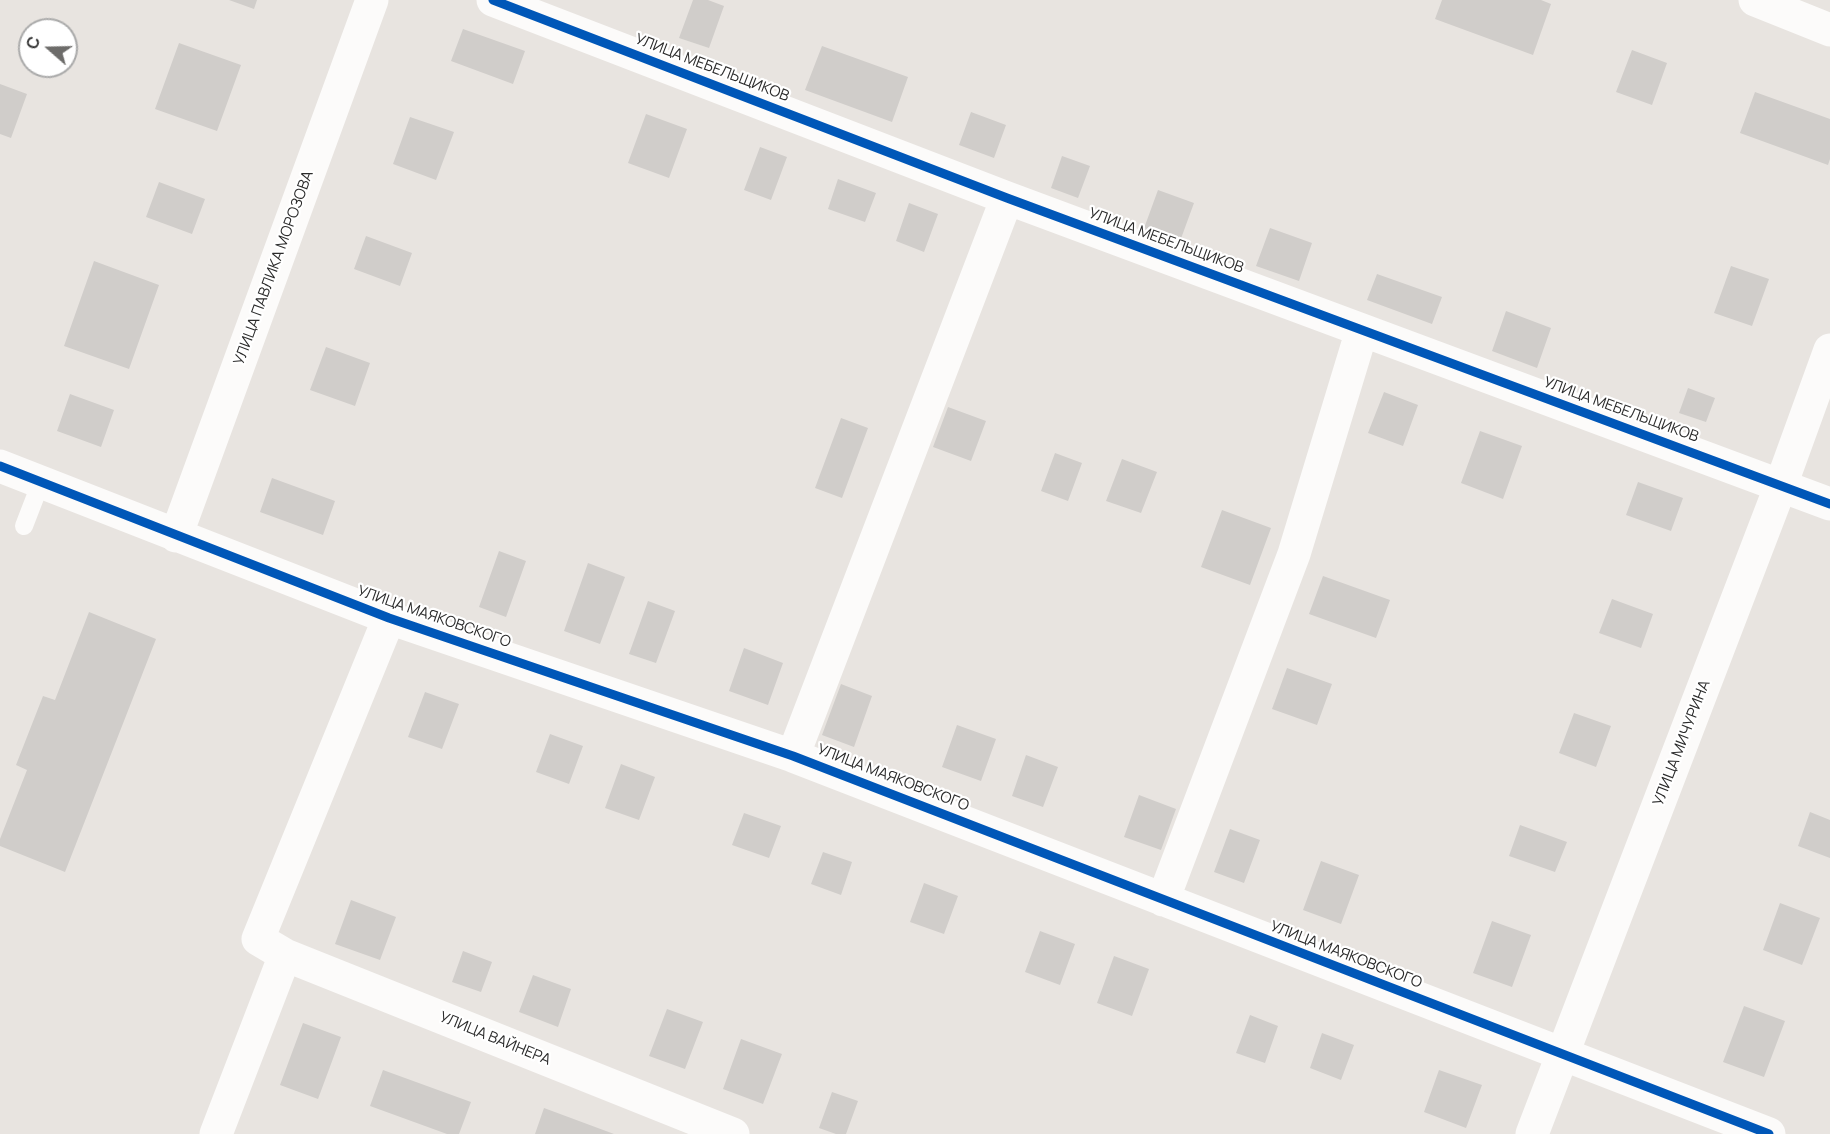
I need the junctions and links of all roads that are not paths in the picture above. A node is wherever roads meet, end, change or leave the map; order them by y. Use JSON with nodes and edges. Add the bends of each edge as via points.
{"nodes":[{"id":1,"x":372,"y":0,"type":"edge"},
{"id":2,"x":493,"y":0,"type":"edge"},
{"id":3,"x":1755,"y":0,"type":"edge"},
{"id":4,"x":1830,"y":30,"type":"edge"},
{"id":5,"x":1007,"y":198,"type":"junction"},
{"id":6,"x":1362,"y":330,"type":"junction"},
{"id":7,"x":1830,"y":350,"type":"edge"},
{"id":8,"x":0,"y":466,"type":"edge"},
{"id":9,"x":41,"y":482,"type":"junction"},
{"id":10,"x":1781,"y":485,"type":"junction"},
{"id":11,"x":1830,"y":504,"type":"edge"},
{"id":12,"x":24,"y":526,"type":"dead end"},
{"id":13,"x":176,"y":536,"type":"junction"},
{"id":14,"x":389,"y":618,"type":"junction"},
{"id":15,"x":793,"y":756,"type":"junction"},
{"id":16,"x":1163,"y":900,"type":"junction"},
{"id":17,"x":285,"y":955,"type":"junction"},
{"id":18,"x":1563,"y":1055,"type":"junction"},
{"id":19,"x":216,"y":1134,"type":"edge"},
{"id":20,"x":734,"y":1134,"type":"edge"},
{"id":21,"x":1532,"y":1134,"type":"edge"},
{"id":22,"x":1769,"y":1134,"type":"edge"}],
"edges":[{"from":1,"to":13,"type":"street","name":"УЛИЦА ПАВЛИКА МОРОЗОВА"},
{"from":2,"to":5,"type":"street","name":"УЛИЦА МЕБЕЛЬЩИКОВ"},
{"from":3,"to":4,"type":"street"},
{"from":5,"to":6,"type":"street","name":"УЛИЦА МЕБЕЛЬЩИКОВ"},
{"from":5,"to":15,"type":"street"},
{"from":6,"to":10,"type":"street","name":"УЛИЦА МЕБЕЛЬЩИКОВ"},
{"from":6,"to":16,"type":"street","via":[[1294,554]]},
{"from":7,"to":10,"type":"street","name":"УЛИЦА МИЧУРИНА"},
{"from":8,"to":9,"type":"street","name":"УЛИЦА МАЯКОВСКОГО"},
{"from":9,"to":12,"type":"lane"},
{"from":9,"to":13,"type":"street","name":"УЛИЦА МАЯКОВСКОГО"},
{"from":10,"to":11,"type":"street","name":"УЛИЦА МЕБЕЛЬЩИКОВ"},
{"from":10,"to":18,"type":"street","name":"УЛИЦА МИЧУРИНА"},
{"from":13,"to":14,"type":"street","name":"УЛИЦА МАЯКОВСКОГО"},
{"from":14,"to":15,"type":"street","name":"УЛИЦА МАЯКОВСКОГО"},
{"from":14,"to":17,"type":"street","name":"УЛИЦА ВАЙНЕРА","via":[[258,939]]},
{"from":15,"to":16,"type":"street","name":"УЛИЦА МАЯКОВСКОГО"},
{"from":16,"to":18,"type":"street","name":"УЛИЦА МАЯКОВСКОГО"},
{"from":17,"to":19,"type":"street"},
{"from":17,"to":20,"type":"street","name":"УЛИЦА ВАЙНЕРА"},
{"from":18,"to":21,"type":"street","name":"УЛИЦА МИЧУРИНА"},
{"from":18,"to":22,"type":"street","name":"УЛИЦА МАЯКОВСКОГО"}]}
